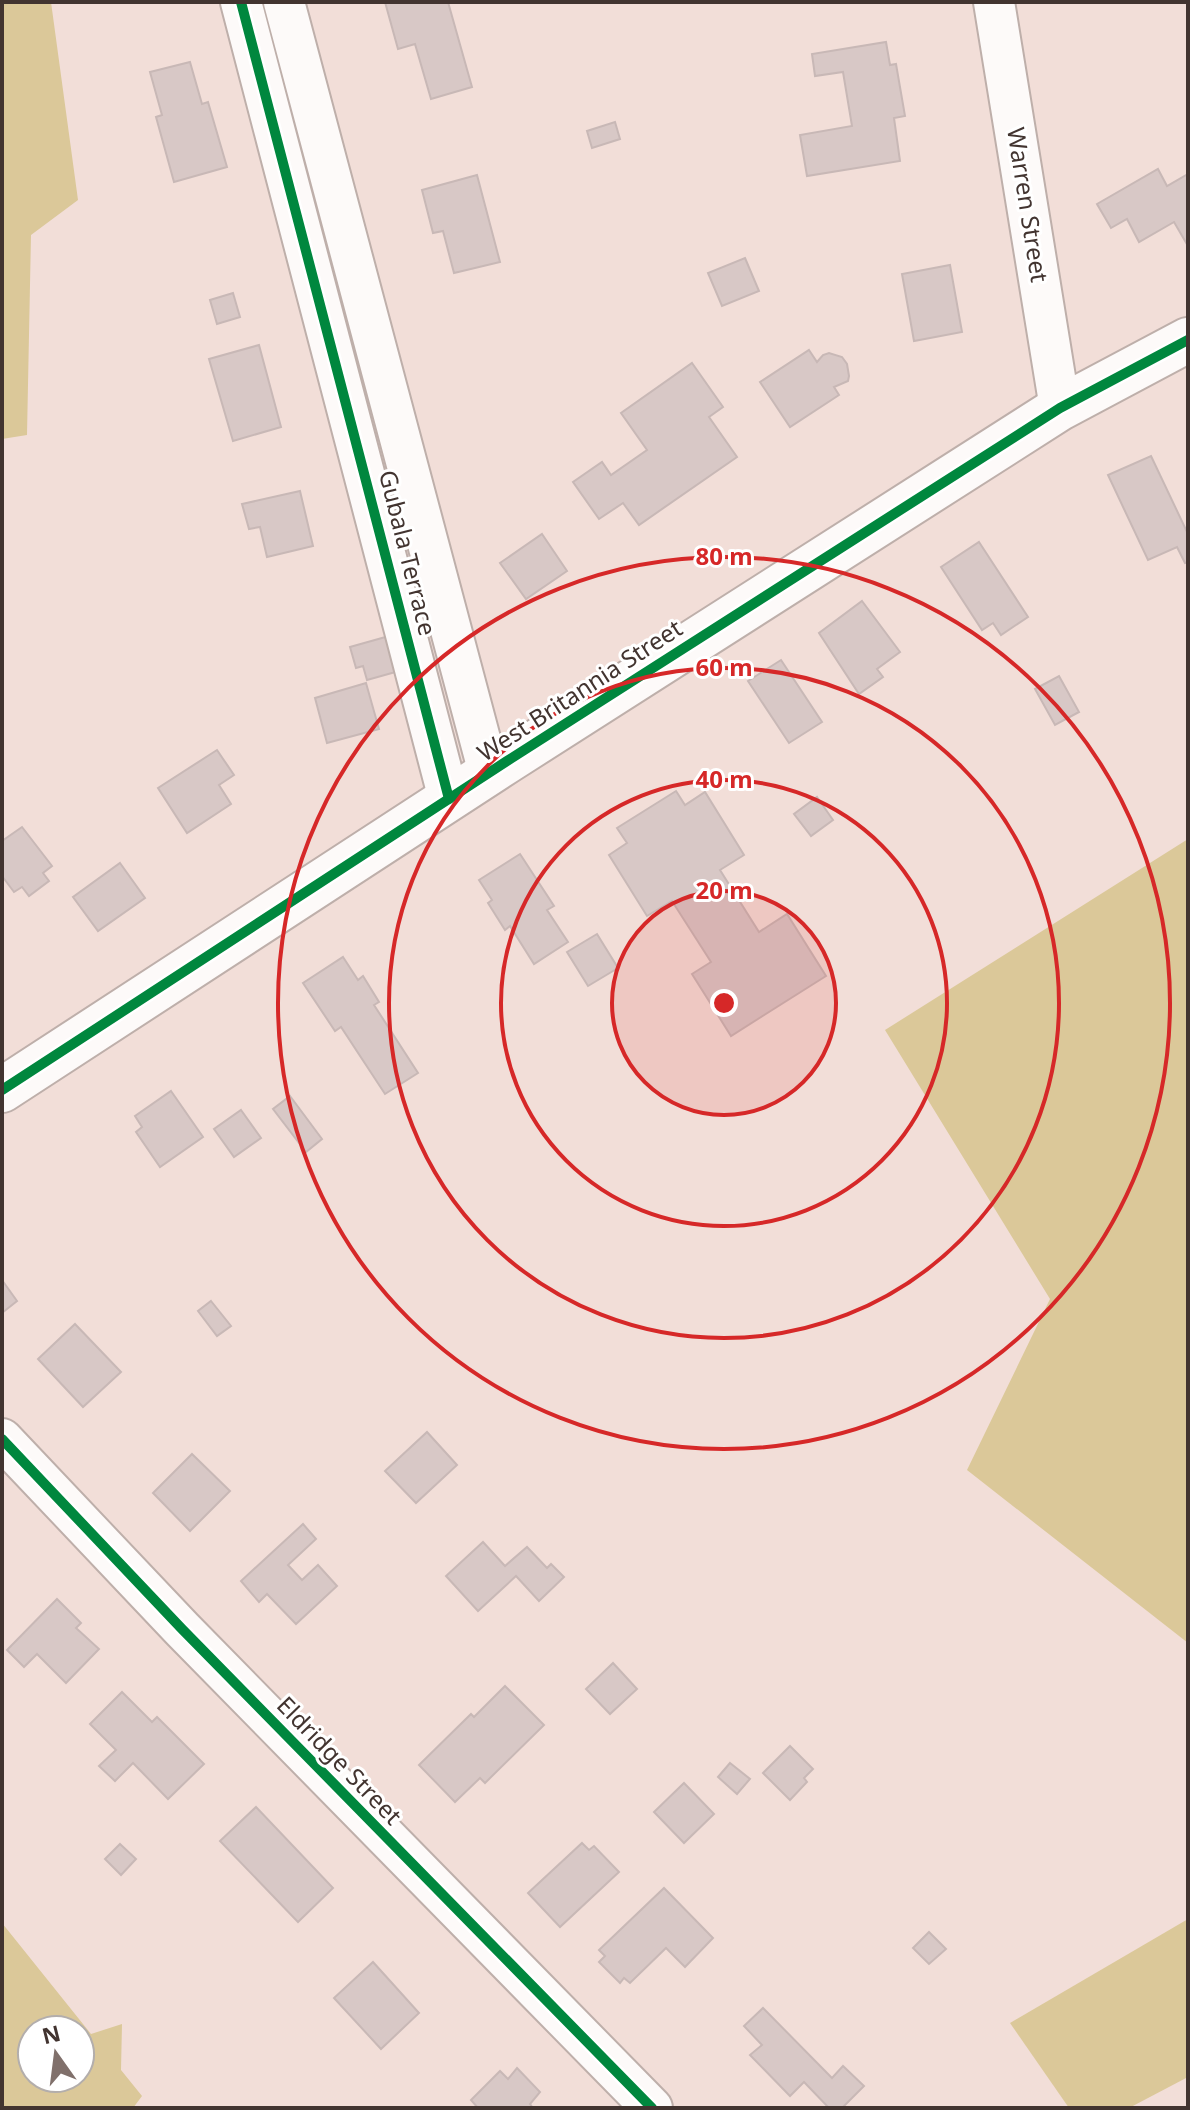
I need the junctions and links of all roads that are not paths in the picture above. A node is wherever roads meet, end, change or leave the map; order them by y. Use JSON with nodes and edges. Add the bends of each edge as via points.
{"nodes":[{"id":1,"x":241,"y":2,"type":"edge"},
{"id":2,"x":284,"y":2,"type":"edge"},
{"id":3,"x":994,"y":2,"type":"edge"},
{"id":4,"x":1188,"y":340,"type":"edge"},
{"id":5,"x":1060,"y":408,"type":"junction"},
{"id":6,"x":489,"y":773,"type":"junction"},
{"id":7,"x":449,"y":799,"type":"junction"},
{"id":8,"x":2,"y":1090,"type":"edge"},
{"id":9,"x":2,"y":1439,"type":"edge"},
{"id":10,"x":652,"y":2108,"type":"edge"}],
"edges":[{"from":1,"to":7,"type":"street","name":"Gubala Terrace"},
{"from":2,"to":6,"type":"street","name":"Gubala Terrace"},
{"from":3,"to":5,"type":"street","name":"Warren Street"},
{"from":4,"to":5,"type":"street","name":"West Britannia Street"},
{"from":5,"to":6,"type":"street","name":"West Britannia Street"},
{"from":6,"to":7,"type":"street","name":"West Britannia Street"},
{"from":7,"to":8,"type":"street","name":"West Britannia Street"},
{"from":9,"to":10,"type":"street","name":"Eldridge Street"}]}
